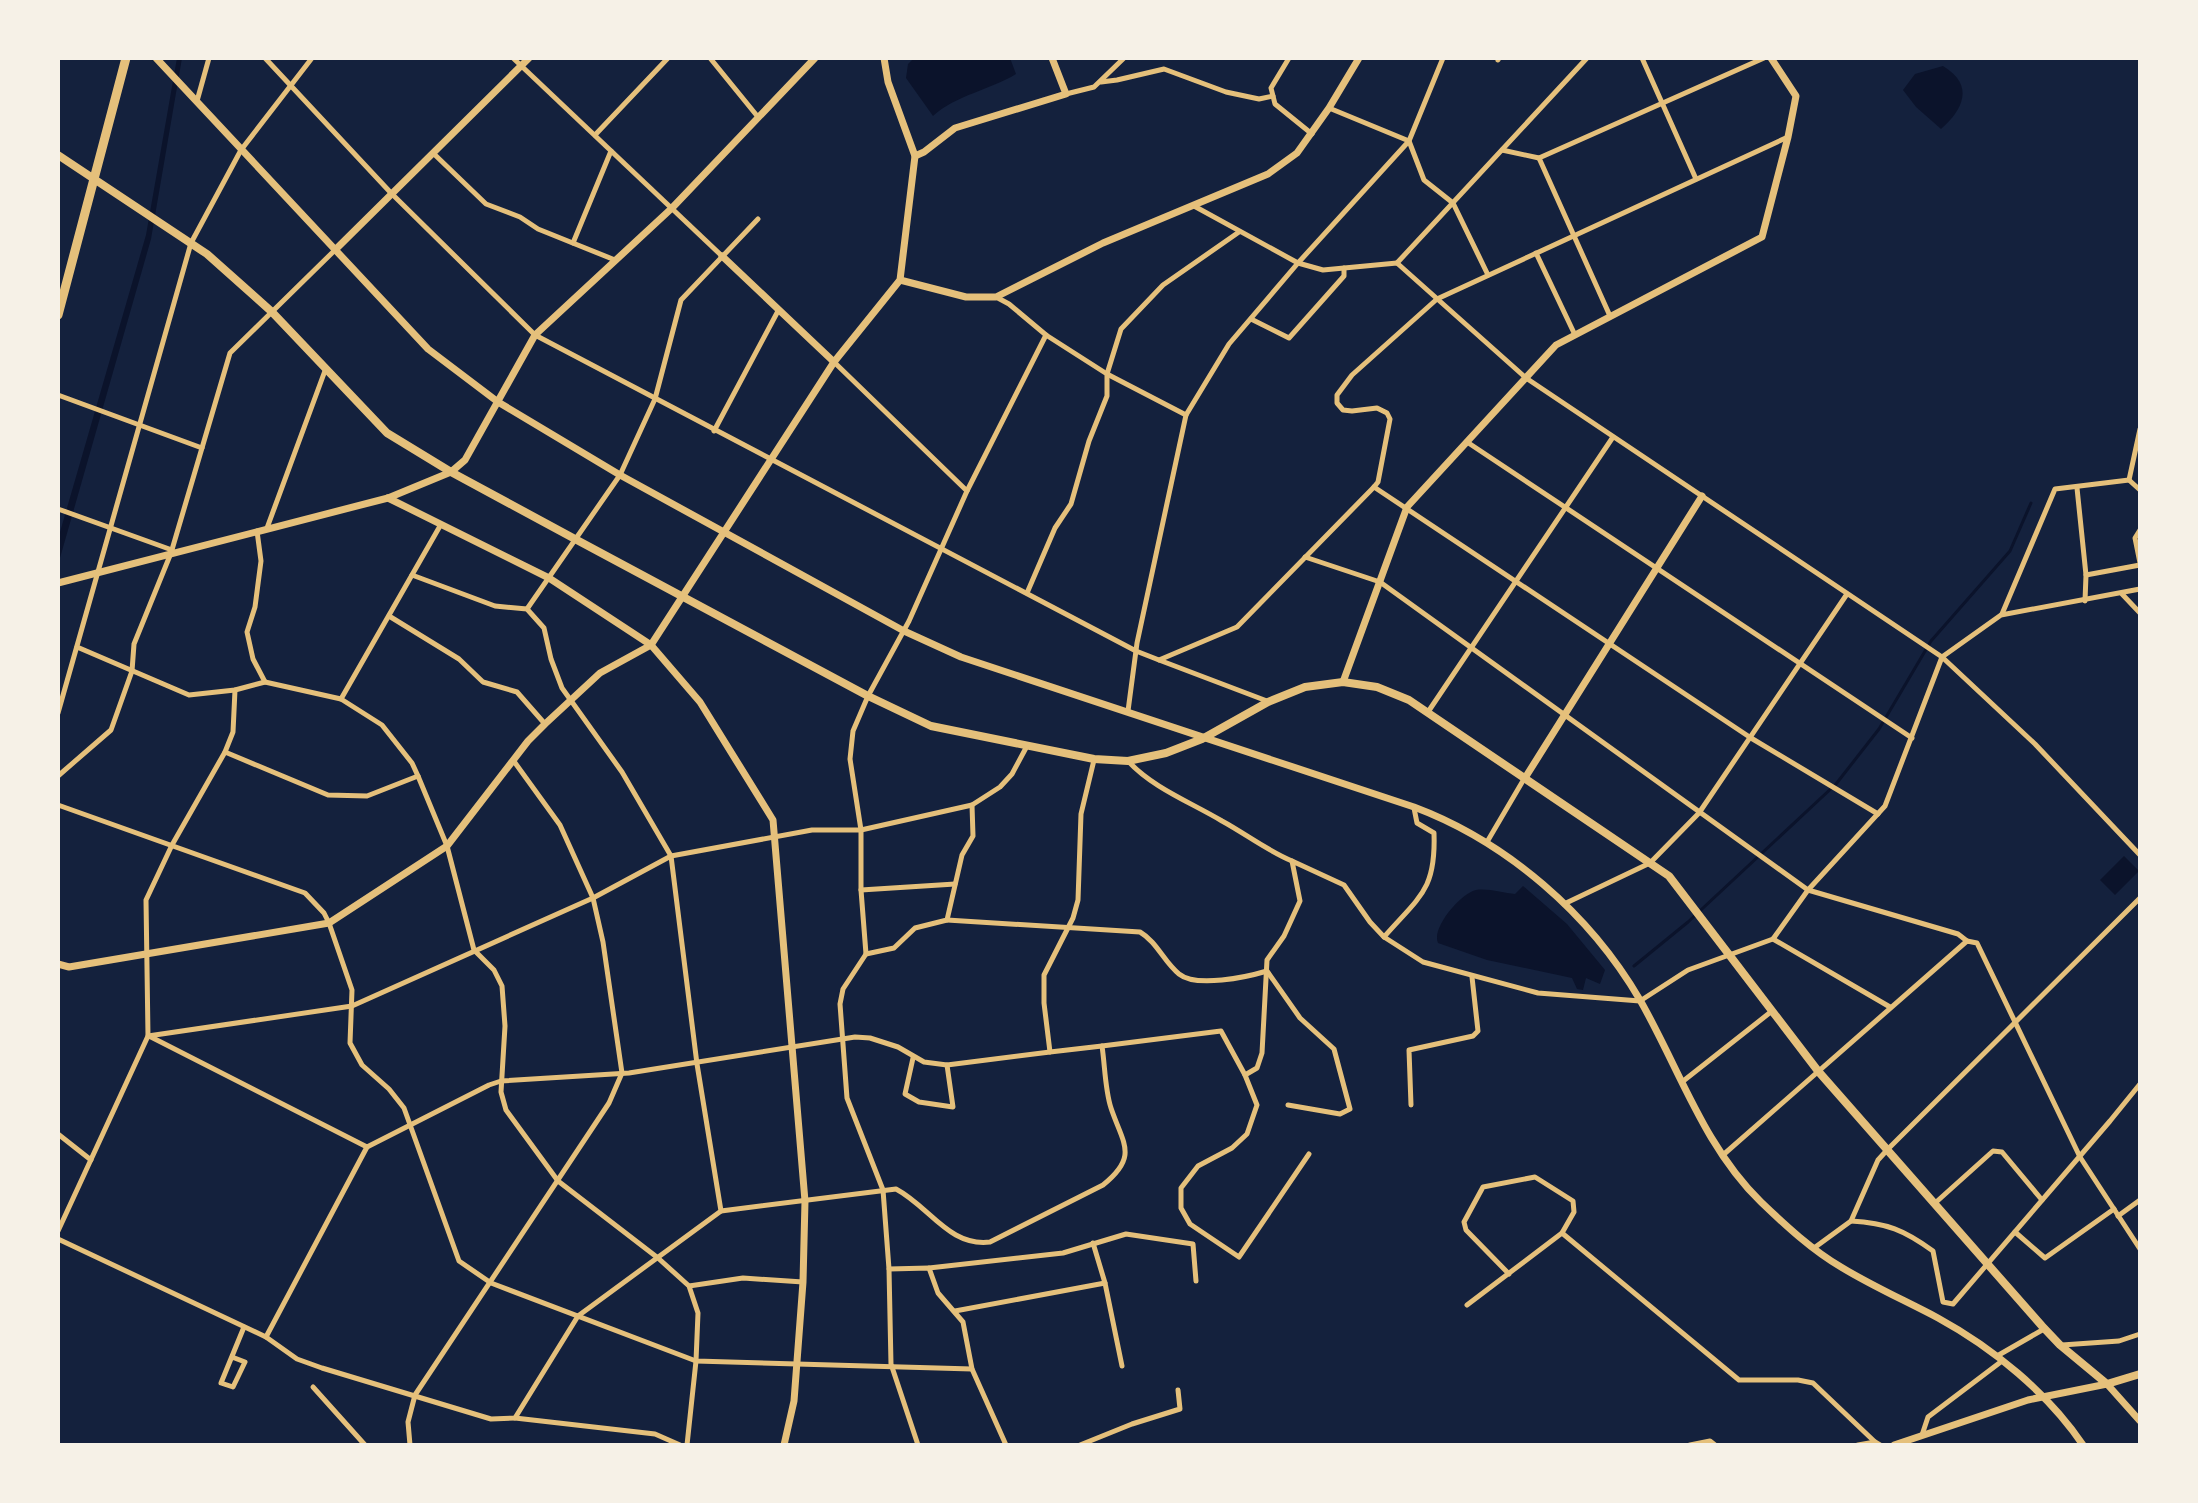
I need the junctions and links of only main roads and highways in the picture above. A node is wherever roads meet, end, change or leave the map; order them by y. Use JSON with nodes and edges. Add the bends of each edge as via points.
{"nodes":[{"id":1,"x":126,"y":58,"type":"edge"},
{"id":2,"x":58,"y":155,"type":"edge"},
{"id":3,"x":93,"y":178,"type":"junction"},
{"id":4,"x":58,"y":315,"type":"edge"},
{"id":5,"x":2140,"y":1374,"type":"edge"}],
"edges":[{"from":1,"to":3,"type":"main road"},
{"from":2,"to":3,"type":"main road"},
{"from":3,"to":4,"type":"main road"},
{"from":3,"to":5,"type":"main road","via":[[191,243],[272,312],[387,433],[575,539],[931,726],[1128,761],[1202,739],[1305,687],[1343,682],[1377,687],[1409,700],[1669,876],[1818,1071],[2060,1345],[2107,1384]]}]}
